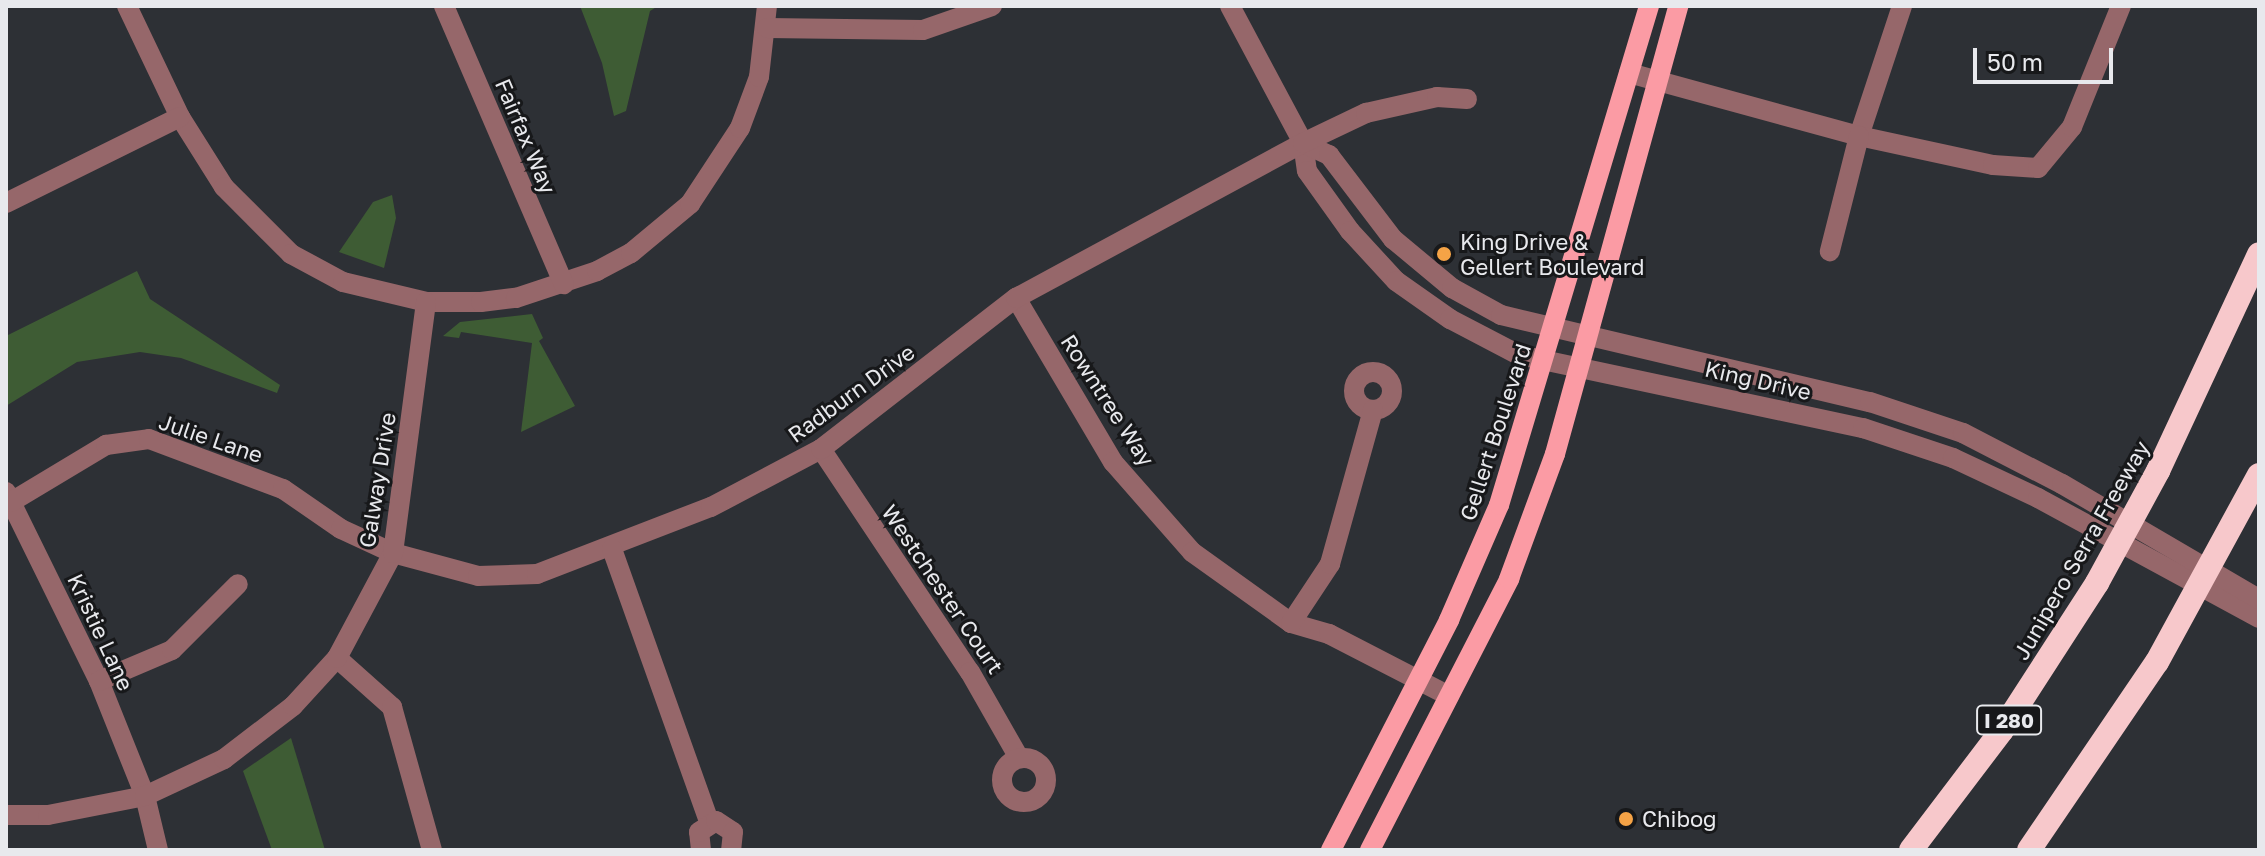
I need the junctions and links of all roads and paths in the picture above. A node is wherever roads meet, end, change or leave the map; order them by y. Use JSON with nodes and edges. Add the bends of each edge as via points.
{"nodes":[{"id":1,"x":127,"y":6,"type":"edge"},
{"id":2,"x":444,"y":6,"type":"edge"},
{"id":3,"x":767,"y":6,"type":"edge"},
{"id":4,"x":992,"y":6,"type":"edge"},
{"id":5,"x":1230,"y":6,"type":"edge"},
{"id":6,"x":1649,"y":6,"type":"edge"},
{"id":7,"x":1678,"y":6,"type":"edge"},
{"id":8,"x":1902,"y":6,"type":"edge"},
{"id":9,"x":2121,"y":6,"type":"edge"},
{"id":10,"x":767,"y":28,"type":"junction"},
{"id":11,"x":1629,"y":73,"type":"junction"},
{"id":12,"x":1656,"y":81,"type":"junction"},
{"id":13,"x":1467,"y":99,"type":"dead end"},
{"id":14,"x":180,"y":117,"type":"junction"},
{"id":15,"x":1859,"y":136,"type":"junction"},
{"id":16,"x":1303,"y":143,"type":"junction"},
{"id":17,"x":6,"y":203,"type":"edge"},
{"id":18,"x":1830,"y":251,"type":"dead end"},
{"id":19,"x":2259,"y":254,"type":"edge"},
{"id":20,"x":564,"y":284,"type":"junction"},
{"id":21,"x":1016,"y":298,"type":"junction"},
{"id":22,"x":426,"y":302,"type":"junction"},
{"id":23,"x":1555,"y":329,"type":"junction"},
{"id":24,"x":1586,"y":334,"type":"junction"},
{"id":25,"x":1543,"y":360,"type":"junction"},
{"id":26,"x":1579,"y":365,"type":"junction"},
{"id":27,"x":1373,"y":410,"type":"dead end"},
{"id":28,"x":821,"y":449,"type":"junction"},
{"id":29,"x":2259,"y":475,"type":"edge"},
{"id":30,"x":8,"y":497,"type":"edge"},
{"id":31,"x":612,"y":549,"type":"junction"},
{"id":32,"x":393,"y":553,"type":"junction"},
{"id":33,"x":238,"y":584,"type":"dead end"},
{"id":34,"x":2259,"y":599,"type":"edge"},
{"id":35,"x":2259,"y":618,"type":"edge"},
{"id":36,"x":1291,"y":623,"type":"junction"},
{"id":37,"x":337,"y":658,"type":"junction"},
{"id":38,"x":1418,"y":680,"type":"junction"},
{"id":39,"x":99,"y":681,"type":"junction"},
{"id":40,"x":1449,"y":696,"type":"junction"},
{"id":41,"x":1019,"y":758,"type":"dead end"},
{"id":42,"x":145,"y":796,"type":"junction"},
{"id":43,"x":6,"y":815,"type":"edge"},
{"id":44,"x":709,"y":822,"type":"junction"},
{"id":45,"x":158,"y":850,"type":"edge"},
{"id":46,"x":432,"y":850,"type":"edge"},
{"id":47,"x":701,"y":850,"type":"edge"},
{"id":48,"x":731,"y":850,"type":"edge"},
{"id":49,"x":1331,"y":850,"type":"edge"},
{"id":50,"x":1370,"y":850,"type":"edge"},
{"id":51,"x":1911,"y":850,"type":"edge"},
{"id":52,"x":2031,"y":850,"type":"edge"}],
"edges":[{"from":1,"to":14,"type":"street"},
{"from":2,"to":20,"type":"street","name":"Fairfax Way"},
{"from":3,"to":10,"type":"street"},
{"from":4,"to":10,"type":"street","via":[[923,30]]},
{"from":5,"to":16,"type":"street","name":"King Drive"},
{"from":6,"to":11,"type":"main road","name":"Gellert Boulevard"},
{"from":7,"to":12,"type":"main road"},
{"from":8,"to":15,"type":"street"},
{"from":9,"to":15,"type":"street","via":[[2072,127],[2038,168],[1993,165]]},
{"from":10,"to":20,"type":"street","via":[[759,77],[740,128],[690,204],[631,253]]},
{"from":11,"to":12,"type":"street"},
{"from":11,"to":23,"type":"main road","name":"Gellert Boulevard"},
{"from":12,"to":15,"type":"street"},
{"from":12,"to":24,"type":"main road"},
{"from":13,"to":16,"type":"street","name":"Radburn Drive","via":[[1437,97],[1366,113]]},
{"from":14,"to":17,"type":"street"},
{"from":14,"to":22,"type":"street","via":[[224,187],[291,254],[343,282]]},
{"from":15,"to":18,"type":"street"},
{"from":16,"to":21,"type":"street","name":"Radburn Drive"},
{"from":16,"to":23,"type":"street","name":"King Drive","via":[[1329,155],[1393,239],[1452,288],[1501,315]]},
{"from":16,"to":25,"type":"street","name":"King Drive","via":[[1307,171],[1350,231],[1396,281],[1450,319],[1519,355]]},
{"from":19,"to":51,"type":"highway","name":"Junipero Serra Freeway","number":"I 280","via":[[2158,471],[2097,583],[2002,730]]},
{"from":20,"to":22,"type":"street","via":[[516,298]]},
{"from":21,"to":28,"type":"street","name":"Radburn Drive"},
{"from":21,"to":36,"type":"street","name":"Rowntree Way","via":[[1113,462],[1192,552]]},
{"from":22,"to":32,"type":"street","name":"Galway Drive"},
{"from":23,"to":24,"type":"street","name":"King Drive"},
{"from":23,"to":25,"type":"main road","name":"Gellert Boulevard"},
{"from":24,"to":26,"type":"main road"},
{"from":24,"to":34,"type":"street","name":"King Drive","via":[[1870,402],[1963,433]]},
{"from":25,"to":26,"type":"street","name":"King Drive"},
{"from":25,"to":38,"type":"main road","name":"Gellert Boulevard","via":[[1499,505]]},
{"from":26,"to":35,"type":"street","name":"King Drive","via":[[1863,428],[1953,458]]},
{"from":26,"to":40,"type":"main road","via":[[1555,454],[1509,579]]},
{"from":27,"to":36,"type":"street","via":[[1330,564]]},
{"from":28,"to":31,"type":"street","name":"Radburn Drive","via":[[711,507]]},
{"from":28,"to":41,"type":"street","name":"Westchester Court","via":[[978,685]]},
{"from":29,"to":52,"type":"highway","via":[[2178,627]]},
{"from":30,"to":32,"type":"street","name":"Julie Lane","via":[[106,445],[149,439],[283,489],[341,529]]},
{"from":30,"to":39,"type":"street","name":"Kristie Lane"},
{"from":31,"to":32,"type":"street","name":"Radburn Drive","via":[[509,578],[478,576]]},
{"from":31,"to":44,"type":"street"},
{"from":32,"to":37,"type":"street","name":"Galway Drive"},
{"from":33,"to":39,"type":"street","via":[[172,650]]},
{"from":36,"to":38,"type":"street","name":"Rowntree Way","via":[[1329,634]]},
{"from":37,"to":42,"type":"street","name":"Galway Drive","via":[[293,706],[255,737],[224,759]]},
{"from":37,"to":46,"type":"street","via":[[392,707]]},
{"from":38,"to":40,"type":"street","name":"Rowntree Way"},
{"from":38,"to":49,"type":"main road","name":"Gellert Boulevard"},
{"from":39,"to":42,"type":"street","name":"Kristie Lane"},
{"from":40,"to":50,"type":"main road"},
{"from":42,"to":43,"type":"street","name":"Galway Drive","via":[[48,815]]},
{"from":42,"to":45,"type":"street","name":"Kristie Lane"},
{"from":44,"to":47,"type":"street","via":[[699,832]]},
{"from":44,"to":48,"type":"street","via":[[729,826],[735,839]]}]}
